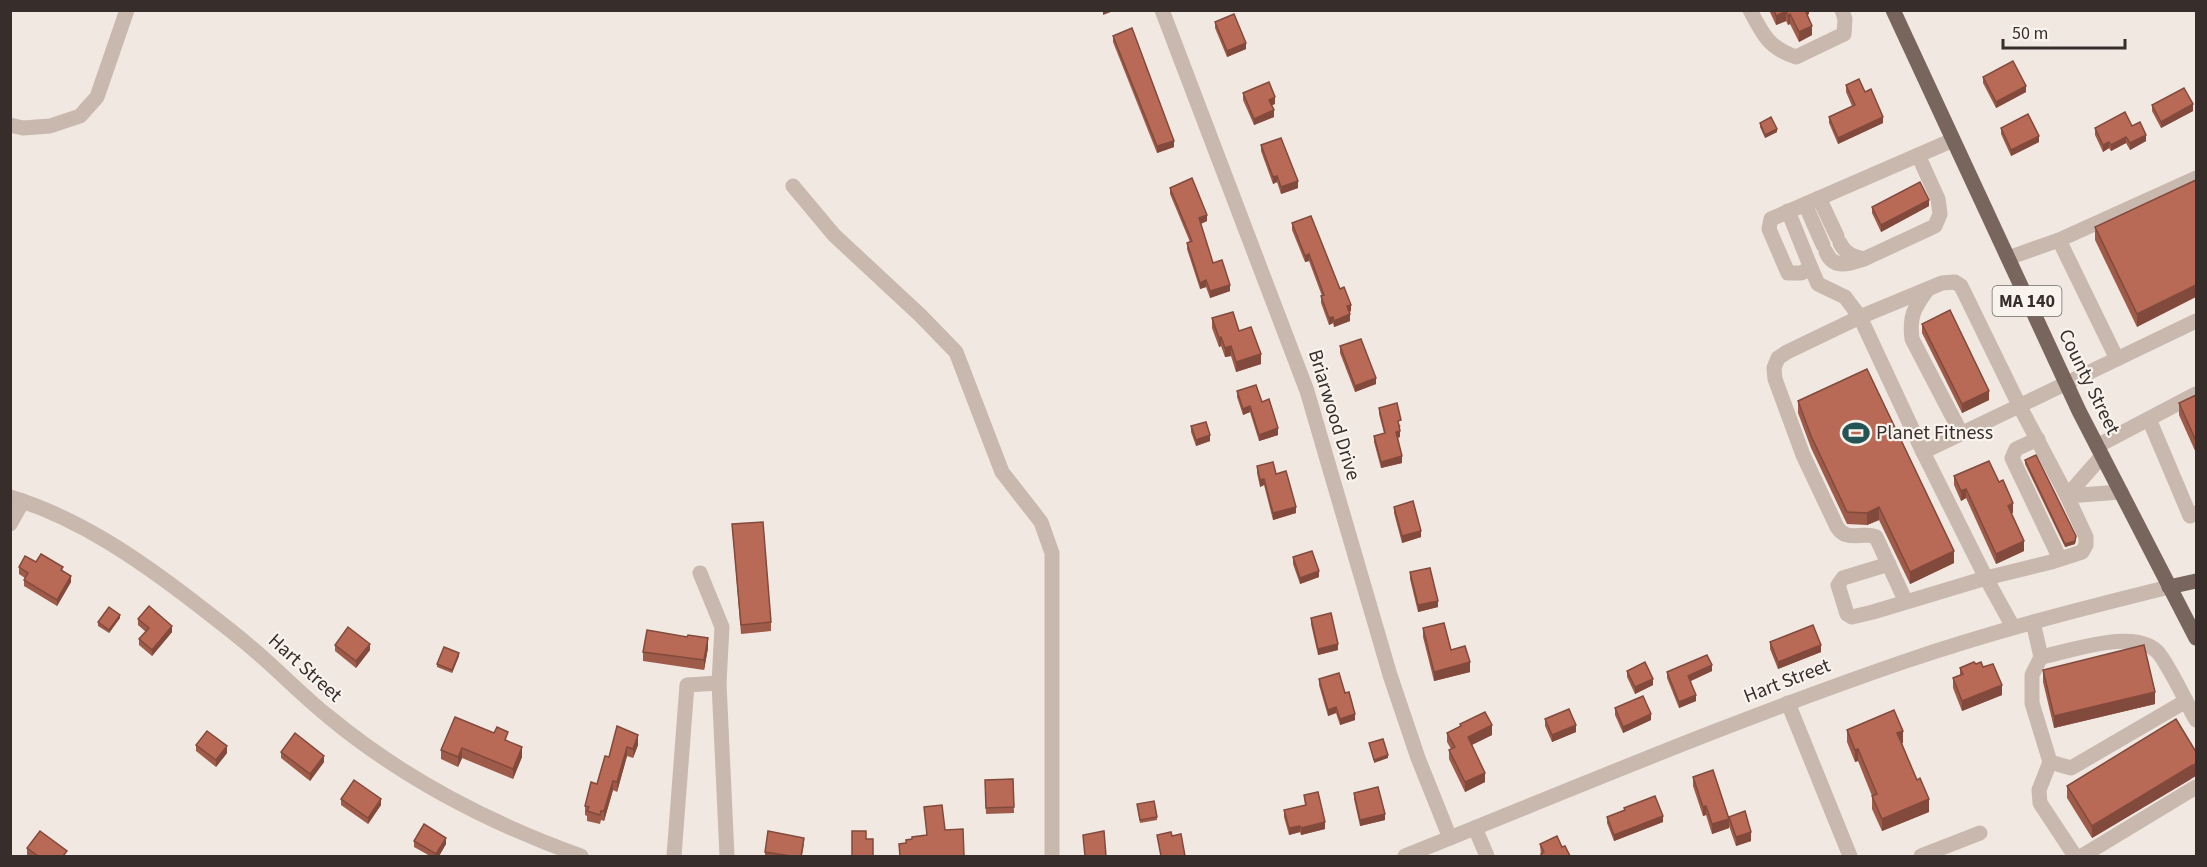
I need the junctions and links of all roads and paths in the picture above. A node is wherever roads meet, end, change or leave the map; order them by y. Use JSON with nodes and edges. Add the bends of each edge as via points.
{"nodes":[{"id":1,"x":127,"y":10,"type":"edge"},
{"id":2,"x":1162,"y":10,"type":"edge"},
{"id":3,"x":1750,"y":10,"type":"edge"},
{"id":4,"x":1893,"y":10,"type":"edge"},
{"id":5,"x":1844,"y":15,"type":"edge"},
{"id":6,"x":10,"y":125,"type":"edge"},
{"id":7,"x":1953,"y":140,"type":"junction"},
{"id":8,"x":1918,"y":155,"type":"junction"},
{"id":9,"x":2196,"y":178,"type":"edge"},
{"id":10,"x":793,"y":186,"type":"dead end"},
{"id":11,"x":1812,"y":201,"type":"junction"},
{"id":12,"x":1788,"y":211,"type":"junction"},
{"id":13,"x":2058,"y":240,"type":"junction"},
{"id":14,"x":2008,"y":258,"type":"junction"},
{"id":15,"x":1864,"y":259,"type":"junction"},
{"id":16,"x":1811,"y":268,"type":"junction"},
{"id":17,"x":1927,"y":290,"type":"junction"},
{"id":18,"x":1860,"y":317,"type":"junction"},
{"id":19,"x":2196,"y":321,"type":"edge"},
{"id":20,"x":2117,"y":359,"type":"junction"},
{"id":21,"x":2066,"y":383,"type":"junction"},
{"id":22,"x":2196,"y":394,"type":"edge"},
{"id":23,"x":2019,"y":405,"type":"junction"},
{"id":24,"x":2149,"y":419,"type":"junction"},
{"id":25,"x":1961,"y":433,"type":"junction"},
{"id":26,"x":2038,"y":439,"type":"junction"},
{"id":27,"x":2099,"y":451,"type":"junction"},
{"id":28,"x":1923,"y":452,"type":"junction"},
{"id":29,"x":2121,"y":492,"type":"junction"},
{"id":30,"x":2067,"y":496,"type":"junction"},
{"id":31,"x":17,"y":499,"type":"edge"},
{"id":32,"x":2196,"y":513,"type":"edge"},
{"id":33,"x":10,"y":524,"type":"edge"},
{"id":34,"x":2060,"y":559,"type":"junction"},
{"id":35,"x":1889,"y":564,"type":"junction"},
{"id":36,"x":700,"y":573,"type":"dead end"},
{"id":37,"x":1986,"y":578,"type":"junction"},
{"id":38,"x":2196,"y":581,"type":"edge"},
{"id":39,"x":2169,"y":587,"type":"junction"},
{"id":40,"x":1906,"y":602,"type":"junction"},
{"id":41,"x":2033,"y":622,"type":"junction"},
{"id":42,"x":2013,"y":627,"type":"junction"},
{"id":43,"x":2196,"y":638,"type":"edge"},
{"id":44,"x":2042,"y":657,"type":"junction"},
{"id":45,"x":719,"y":683,"type":"junction"},
{"id":46,"x":2186,"y":701,"type":"junction"},
{"id":47,"x":1788,"y":703,"type":"junction"},
{"id":48,"x":2196,"y":720,"type":"edge"},
{"id":49,"x":2050,"y":762,"type":"junction"},
{"id":50,"x":2196,"y":787,"type":"edge"},
{"id":51,"x":1475,"y":828,"type":"junction"},
{"id":52,"x":1980,"y":833,"type":"dead end"},
{"id":53,"x":1450,"y":838,"type":"junction"},
{"id":54,"x":581,"y":856,"type":"edge"},
{"id":55,"x":674,"y":856,"type":"edge"},
{"id":56,"x":727,"y":856,"type":"edge"},
{"id":57,"x":1052,"y":856,"type":"edge"},
{"id":58,"x":1405,"y":856,"type":"edge"},
{"id":59,"x":1487,"y":856,"type":"edge"},
{"id":60,"x":1850,"y":856,"type":"edge"},
{"id":61,"x":1921,"y":856,"type":"edge"},
{"id":62,"x":2076,"y":856,"type":"edge"},
{"id":63,"x":2082,"y":856,"type":"edge"}],
"edges":[{"from":1,"to":6,"type":"street","via":[[97,97],[80,116],[50,126]]},
{"from":2,"to":53,"type":"street","name":"Briarwood Drive","via":[[1306,391],[1390,675]]},
{"from":3,"to":5,"type":"street","via":[[1764,37],[1781,52],[1796,57],[1844,34]]},
{"from":4,"to":7,"type":"main road","name":"County Street","number":"MA 140"},
{"from":7,"to":8,"type":"street"},
{"from":7,"to":14,"type":"main road","name":"County Street","number":"MA 140"},
{"from":8,"to":11,"type":"street"},
{"from":8,"to":15,"type":"street","via":[[1938,199],[1940,214],[1935,226]]},
{"from":9,"to":13,"type":"street"},
{"from":10,"to":57,"type":"street","via":[[834,236],[956,352],[1002,472],[1041,522],[1052,553]]},
{"from":11,"to":12,"type":"street"},
{"from":11,"to":15,"type":"street","via":[[1843,249]]},
{"from":11,"to":15,"type":"street","via":[[1829,259],[1846,266]]},
{"from":12,"to":16,"type":"street"},
{"from":12,"to":16,"type":"street","via":[[1771,219],[1769,229],[1788,273]]},
{"from":13,"to":14,"type":"street"},
{"from":13,"to":20,"type":"street"},
{"from":14,"to":21,"type":"main road","name":"County Street","number":"MA 140"},
{"from":16,"to":18,"type":"street","via":[[1818,284],[1845,297]]},
{"from":17,"to":18,"type":"street"},
{"from":17,"to":23,"type":"street","via":[[1942,283],[1955,282],[1961,286]]},
{"from":17,"to":25,"type":"street","via":[[1910,323],[1912,339]]},
{"from":18,"to":28,"type":"street"},
{"from":18,"to":35,"type":"street","via":[[1778,358],[1775,380],[1803,455],[1837,527],[1846,536],[1876,537]]},
{"from":19,"to":20,"type":"street"},
{"from":20,"to":21,"type":"street"},
{"from":21,"to":23,"type":"street"},
{"from":21,"to":27,"type":"main road","name":"County Street","number":"MA 140"},
{"from":22,"to":24,"type":"street"},
{"from":23,"to":25,"type":"street"},
{"from":23,"to":26,"type":"street"},
{"from":24,"to":27,"type":"street"},
{"from":24,"to":32,"type":"street","via":[[2190,516]]},
{"from":25,"to":28,"type":"street"},
{"from":26,"to":30,"type":"street"},
{"from":26,"to":34,"type":"street","via":[[2016,449],[2012,458]]},
{"from":27,"to":29,"type":"main road","name":"County Street","number":"MA 140"},
{"from":27,"to":30,"type":"street"},
{"from":28,"to":37,"type":"street"},
{"from":29,"to":30,"type":"street"},
{"from":29,"to":39,"type":"main road","name":"County Street","number":"MA 140"},
{"from":30,"to":34,"type":"street","via":[[2086,545],[2082,552]]},
{"from":31,"to":33,"type":"street"},
{"from":31,"to":54,"type":"street","name":"Hart Street","via":[[75,523],[125,551],[236,635],[337,724],[413,778],[489,819]]},
{"from":34,"to":37,"type":"street"},
{"from":35,"to":40,"type":"street"},
{"from":35,"to":40,"type":"street","via":[[1839,582],[1847,614],[1852,617]]},
{"from":36,"to":45,"type":"street","via":[[722,627]]},
{"from":37,"to":40,"type":"street"},
{"from":37,"to":42,"type":"street"},
{"from":38,"to":39,"type":"main road","name":"Hart Street"},
{"from":39,"to":41,"type":"street","name":"Hart Street"},
{"from":39,"to":43,"type":"main road","name":"County Street","number":"MA 140"},
{"from":41,"to":42,"type":"street","name":"Hart Street"},
{"from":41,"to":44,"type":"street"},
{"from":42,"to":47,"type":"street","name":"Hart Street"},
{"from":44,"to":46,"type":"street","via":[[2124,640],[2144,642],[2160,653]]},
{"from":44,"to":49,"type":"street","via":[[2032,675],[2032,703]]},
{"from":45,"to":55,"type":"street","via":[[687,685]]},
{"from":45,"to":56,"type":"street"},
{"from":46,"to":48,"type":"street"},
{"from":46,"to":49,"type":"street","via":[[2072,768]]},
{"from":47,"to":51,"type":"street","name":"Hart Street"},
{"from":47,"to":60,"type":"street"},
{"from":49,"to":62,"type":"street","via":[[2039,790],[2040,802]]},
{"from":50,"to":63,"type":"street"},
{"from":51,"to":53,"type":"street","name":"Hart Street"},
{"from":51,"to":59,"type":"street"},
{"from":52,"to":61,"type":"street"},
{"from":53,"to":58,"type":"street","name":"Hart Street"}]}
